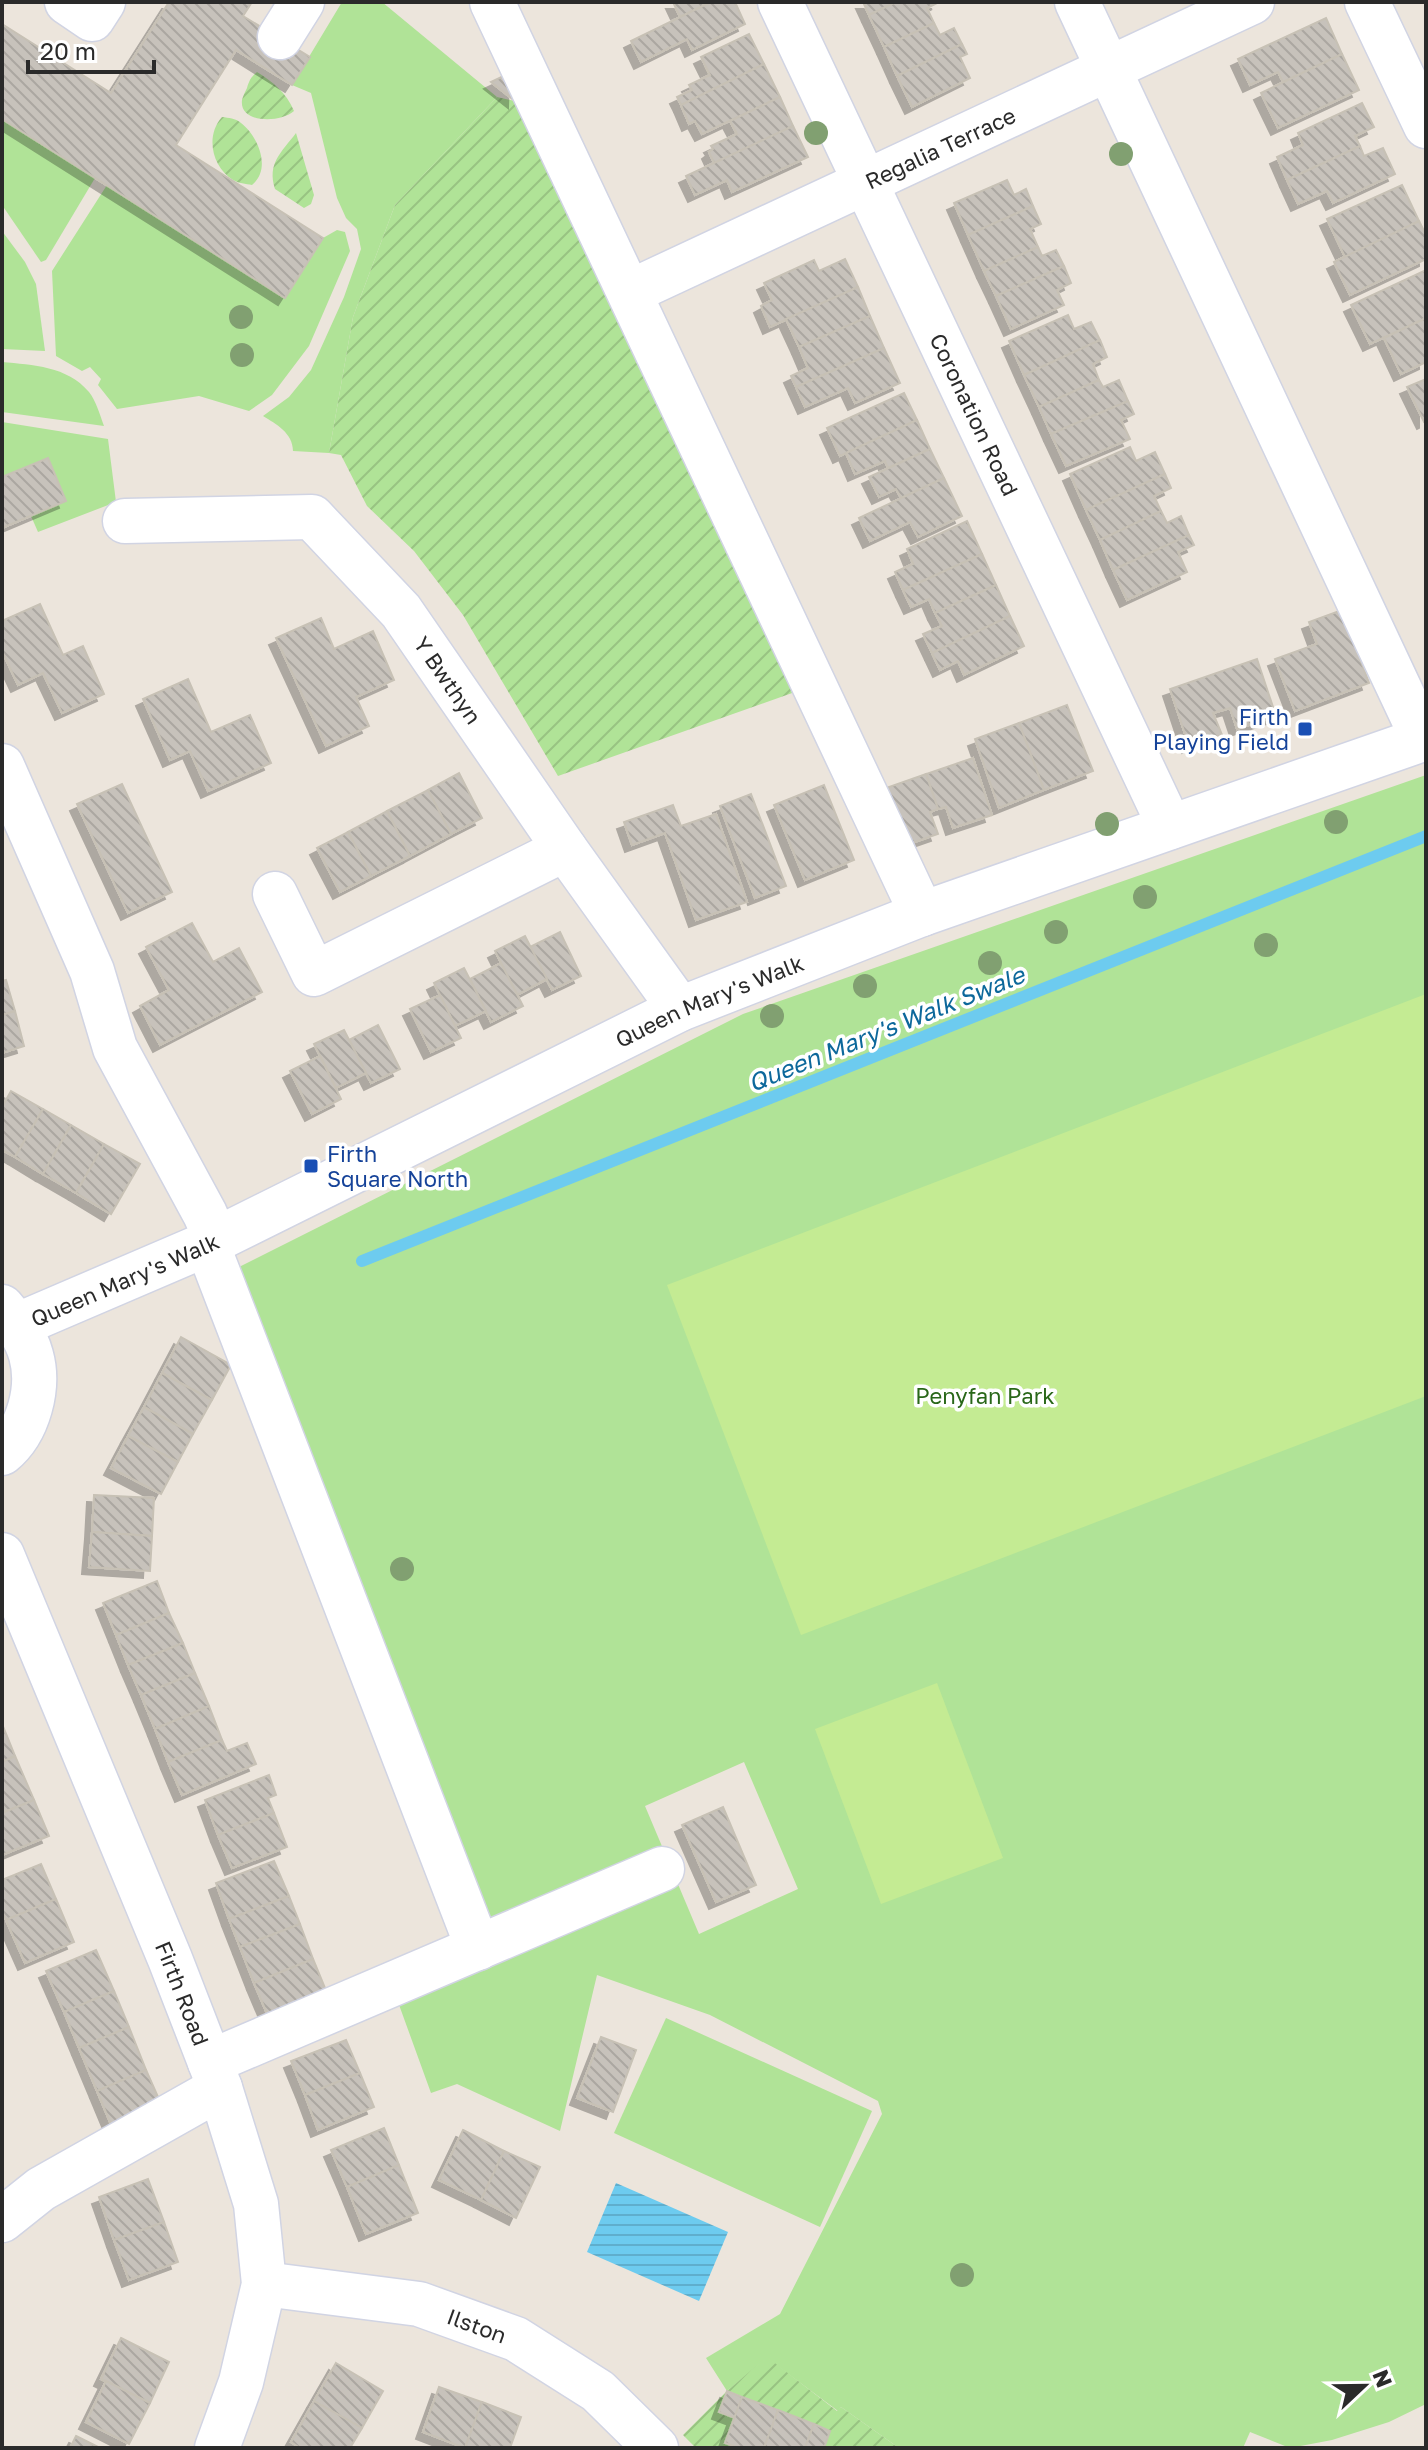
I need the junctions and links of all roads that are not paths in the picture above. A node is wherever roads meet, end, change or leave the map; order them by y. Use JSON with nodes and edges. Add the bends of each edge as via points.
{"nodes":[{"id":1,"x":67,"y":2,"type":"edge"},
{"id":2,"x":103,"y":2,"type":"edge"},
{"id":3,"x":492,"y":2,"type":"edge"},
{"id":4,"x":780,"y":2,"type":"edge"},
{"id":5,"x":1077,"y":2,"type":"edge"},
{"id":6,"x":1252,"y":2,"type":"edge"},
{"id":7,"x":1367,"y":2,"type":"edge"},
{"id":8,"x":1109,"y":69,"type":"junction"},
{"id":9,"x":1426,"y":126,"type":"edge"},
{"id":10,"x":866,"y":182,"type":"junction"},
{"id":11,"x":630,"y":292,"type":"junction"},
{"id":12,"x":125,"y":521,"type":"dead end"},
{"id":13,"x":1424,"y":738,"type":"edge"},
{"id":14,"x":2,"y":766,"type":"edge"},
{"id":15,"x":1170,"y":827,"type":"junction"},
{"id":16,"x":565,"y":849,"type":"junction"},
{"id":17,"x":275,"y":894,"type":"dead end"},
{"id":18,"x":922,"y":914,"type":"junction"},
{"id":19,"x":680,"y":1009,"type":"junction"},
{"id":20,"x":211,"y":1242,"type":"junction"},
{"id":21,"x":10,"y":1316,"type":"edge"},
{"id":22,"x":2,"y":1453,"type":"edge"},
{"id":23,"x":2,"y":1555,"type":"edge"},
{"id":24,"x":662,"y":1869,"type":"dead end"},
{"id":25,"x":478,"y":1948,"type":"junction"},
{"id":26,"x":215,"y":2075,"type":"junction"},
{"id":27,"x":2,"y":2220,"type":"edge"},
{"id":28,"x":264,"y":2284,"type":"junction"},
{"id":29,"x":217,"y":2448,"type":"edge"},
{"id":30,"x":656,"y":2448,"type":"edge"}],
"edges":[{"from":1,"to":2,"type":"street","via":[[92,19]]},
{"from":3,"to":11,"type":"street"},
{"from":4,"to":10,"type":"street","name":"Coronation Road"},
{"from":5,"to":8,"type":"street"},
{"from":6,"to":8,"type":"street","name":"Regalia Terrace"},
{"from":7,"to":9,"type":"street"},
{"from":8,"to":10,"type":"street","name":"Regalia Terrace"},
{"from":8,"to":13,"type":"street"},
{"from":10,"to":11,"type":"street","name":"Regalia Terrace"},
{"from":10,"to":15,"type":"street","name":"Coronation Road"},
{"from":11,"to":18,"type":"street"},
{"from":12,"to":16,"type":"street","name":"Y Bwthyn","via":[[312,517],[401,611]]},
{"from":13,"to":15,"type":"street","name":"Queen Mary's Walk"},
{"from":14,"to":20,"type":"street","via":[[92,971],[115,1048],[205,1214]]},
{"from":15,"to":18,"type":"street","name":"Queen Mary's Walk"},
{"from":16,"to":17,"type":"street","via":[[314,974]]},
{"from":16,"to":19,"type":"street","name":"Y Bwthyn"},
{"from":18,"to":19,"type":"street","name":"Queen Mary's Walk"},
{"from":19,"to":20,"type":"street","name":"Queen Mary's Walk"},
{"from":20,"to":21,"type":"street","name":"Queen Mary's Walk"},
{"from":20,"to":25,"type":"street"},
{"from":21,"to":22,"type":"street","via":[[32,1355],[34,1388],[27,1419]]},
{"from":23,"to":26,"type":"street","name":"Firth Road"},
{"from":24,"to":25,"type":"street"},
{"from":25,"to":26,"type":"street"},
{"from":26,"to":27,"type":"street"},
{"from":26,"to":28,"type":"street","name":"Firth Road","via":[[256,2204]]},
{"from":28,"to":29,"type":"street","name":"Firth Road","via":[[241,2382]]},
{"from":28,"to":30,"type":"street","name":"Ilston","via":[[419,2304],[516,2339],[598,2391]]}]}
